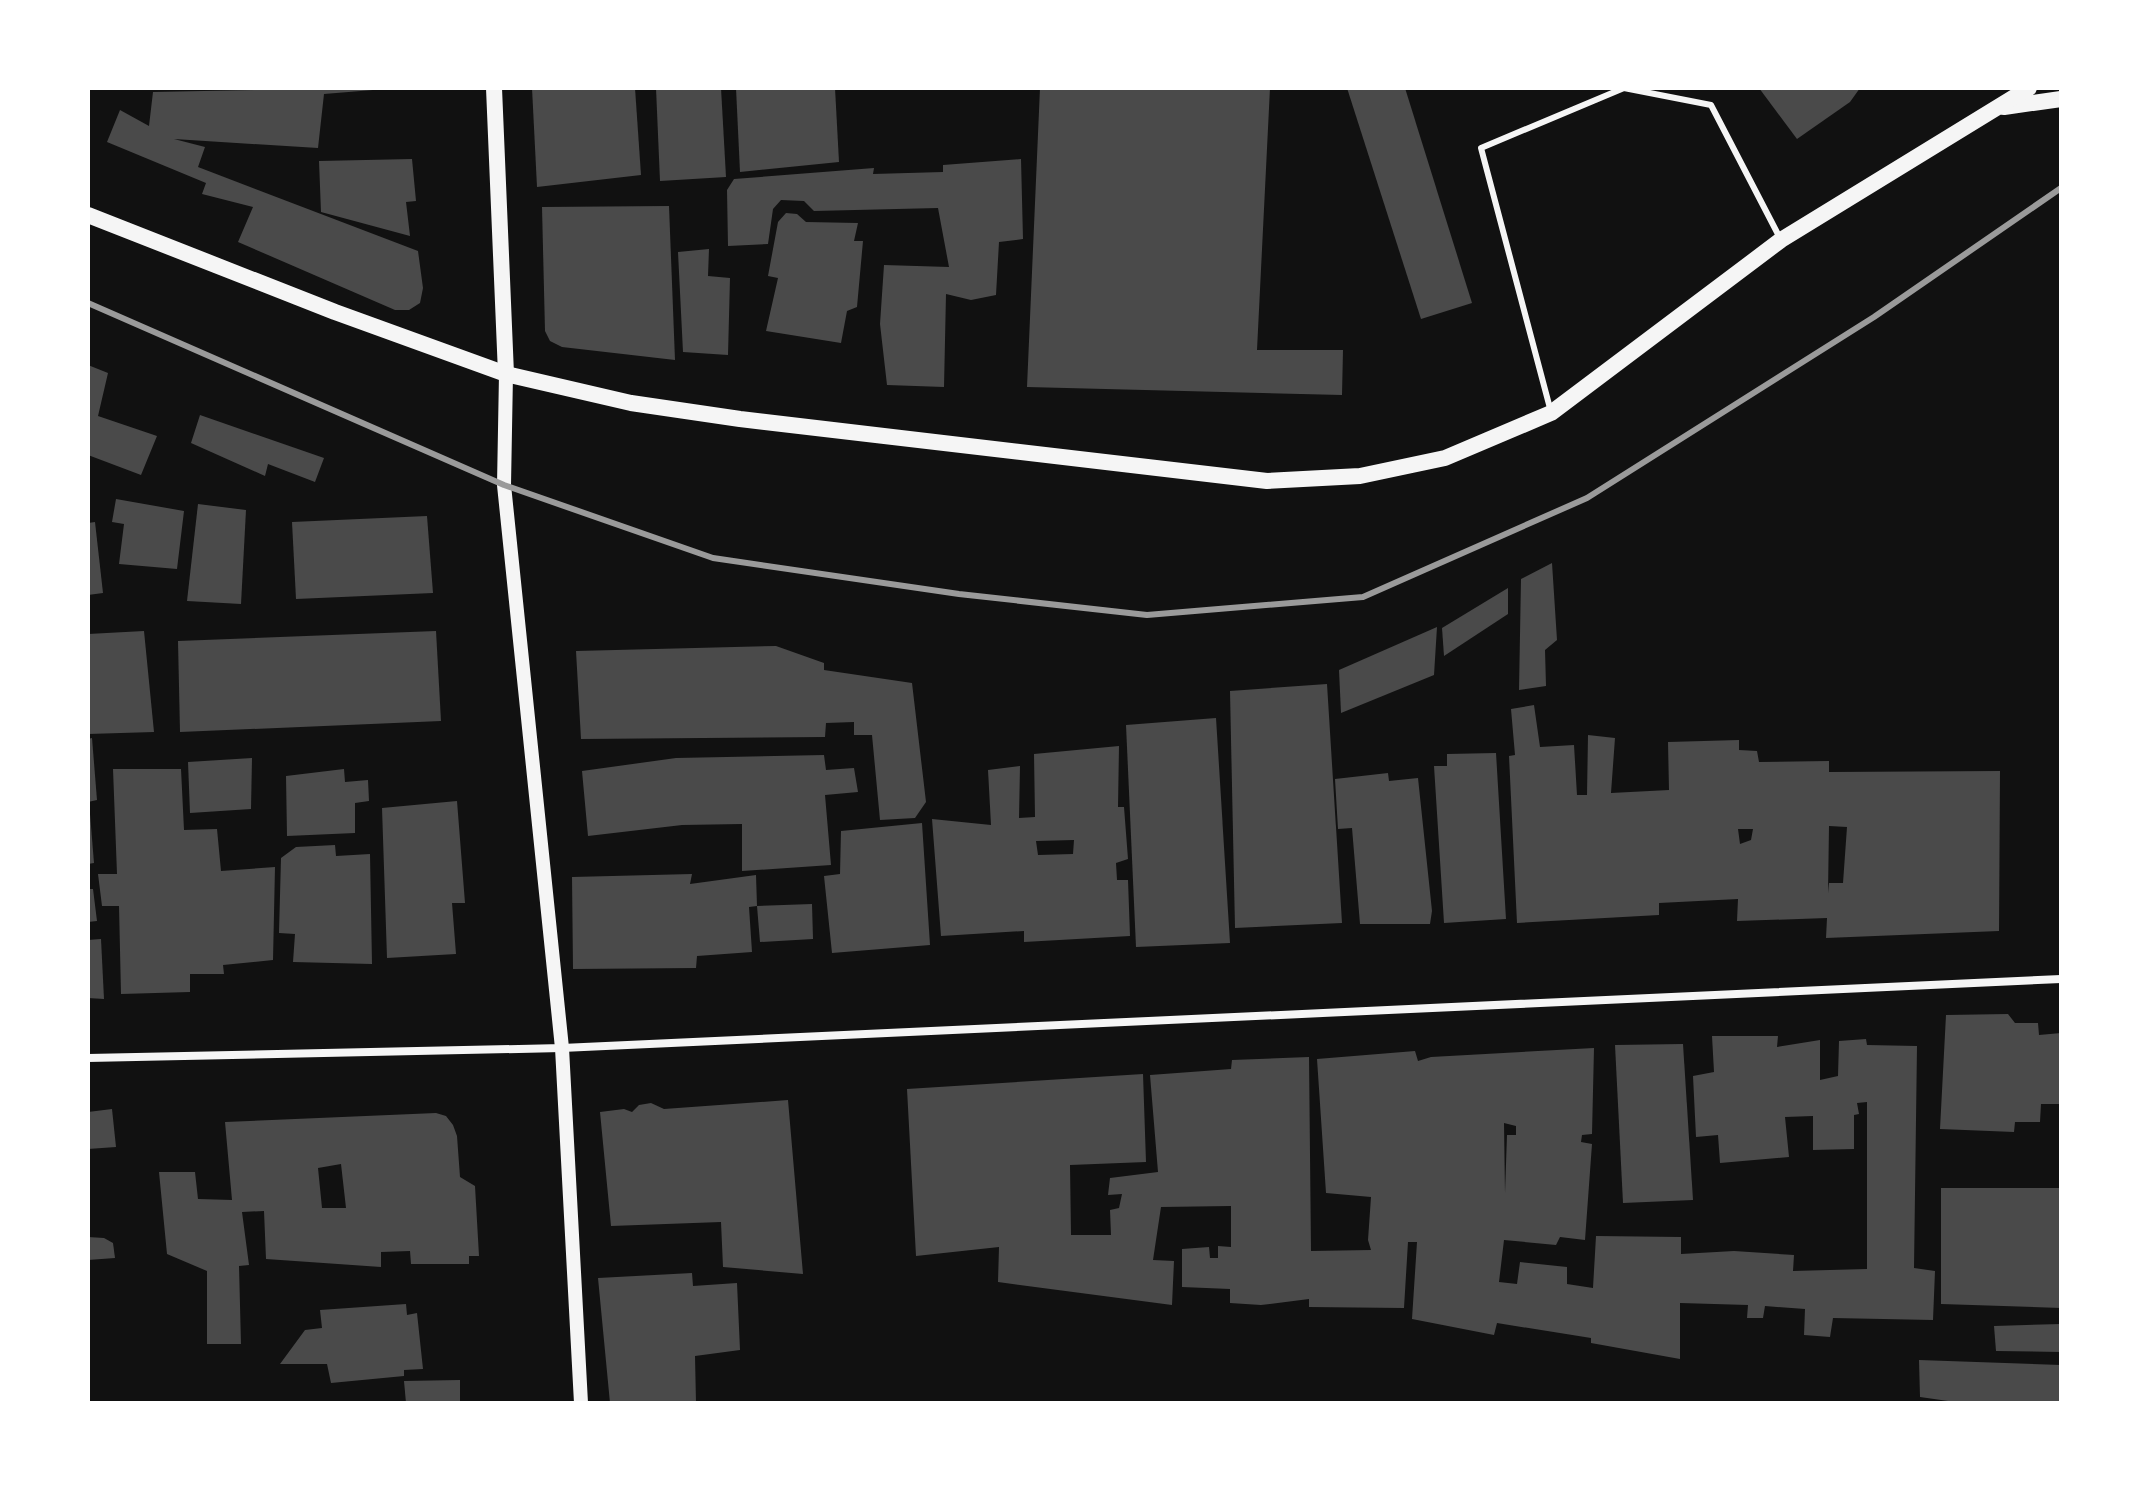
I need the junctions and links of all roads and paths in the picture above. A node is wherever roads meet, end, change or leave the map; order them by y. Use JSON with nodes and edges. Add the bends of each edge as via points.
{"nodes":[{"id":1,"x":494,"y":88,"type":"edge"},
{"id":2,"x":2029,"y":88,"type":"edge"},
{"id":3,"x":2061,"y":99,"type":"edge"},
{"id":4,"x":1995,"y":108,"type":"junction"},
{"id":5,"x":88,"y":216,"type":"edge"},
{"id":6,"x":1781,"y":240,"type":"junction"},
{"id":7,"x":506,"y":374,"type":"junction"},
{"id":8,"x":1551,"y":413,"type":"junction"},
{"id":9,"x":2061,"y":979,"type":"edge"},
{"id":10,"x":562,"y":1048,"type":"junction"},
{"id":11,"x":88,"y":1058,"type":"edge"},
{"id":12,"x":581,"y":1403,"type":"edge"}],
"edges":[{"from":1,"to":7,"type":"main road"},
{"from":2,"to":4,"type":"main road"},
{"from":3,"to":4,"type":"main road"},
{"from":4,"to":6,"type":"main road"},
{"from":5,"to":7,"type":"main road"},
{"from":6,"to":8,"type":"main road"},
{"from":6,"to":8,"type":"lane","via":[[1711,105],[1624,88],[1481,148]]},
{"from":7,"to":8,"type":"main road","via":[[631,403],[740,419],[1267,481],[1360,476],[1445,458]]},
{"from":7,"to":10,"type":"street","via":[[504,485]]},
{"from":9,"to":10,"type":"street"},
{"from":10,"to":11,"type":"street"},
{"from":10,"to":12,"type":"street"}]}
